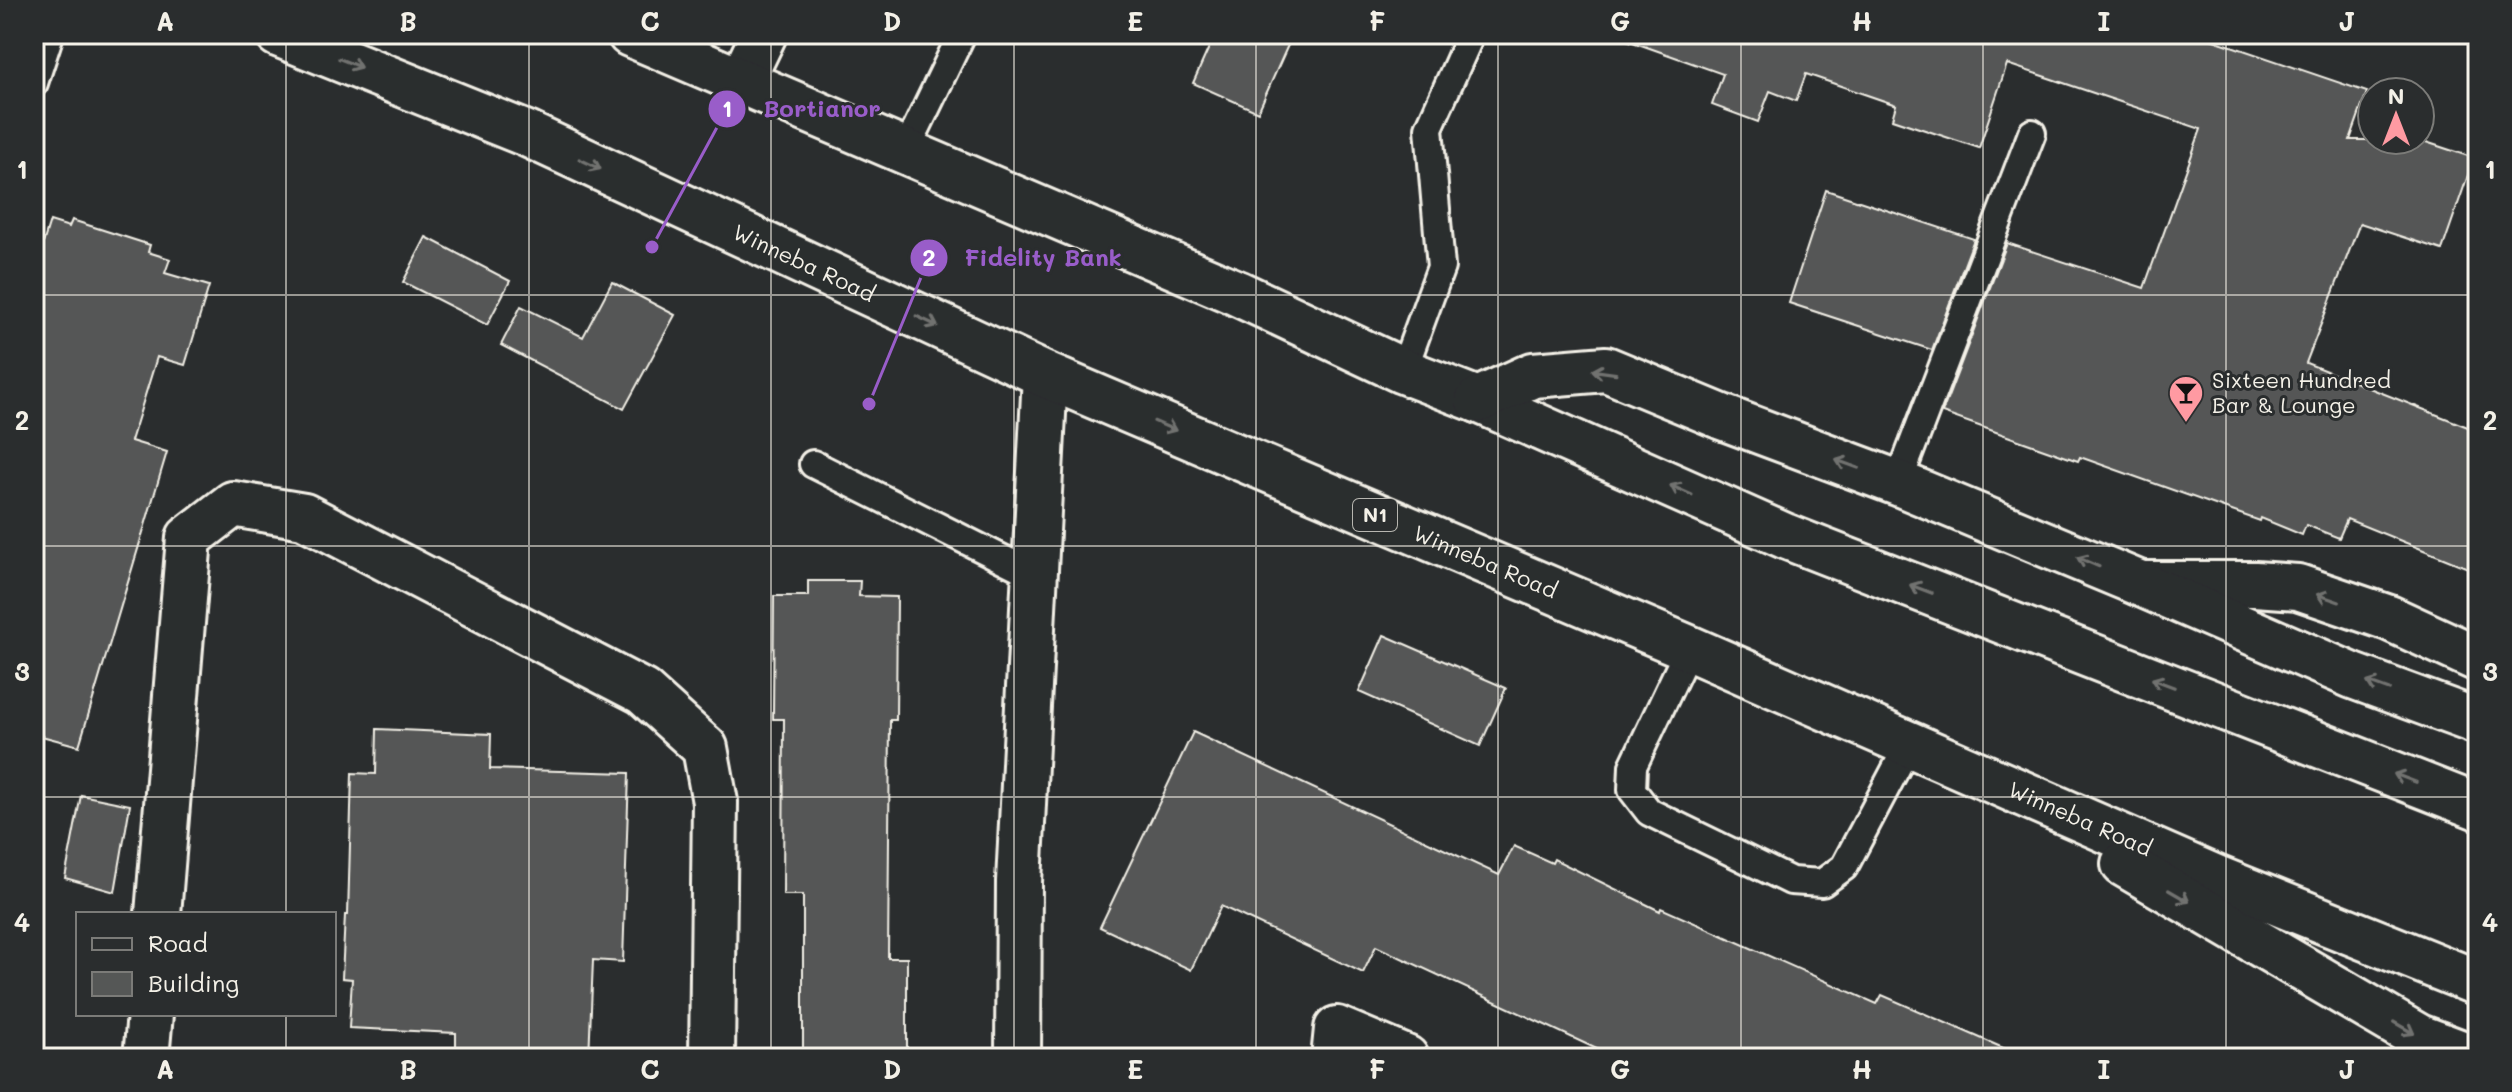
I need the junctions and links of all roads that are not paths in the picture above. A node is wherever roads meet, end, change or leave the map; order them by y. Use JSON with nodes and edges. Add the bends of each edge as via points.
{"nodes":[{"id":1,"x":50,"y":34,"type":"edge"},
{"id":2,"x":278,"y":34,"type":"edge"},
{"id":3,"x":630,"y":34,"type":"edge"},
{"id":4,"x":764,"y":34,"type":"edge"},
{"id":5,"x":962,"y":34,"type":"edge"},
{"id":6,"x":1471,"y":34,"type":"edge"},
{"id":7,"x":741,"y":82,"type":"junction"},
{"id":8,"x":34,"y":83,"type":"edge"},
{"id":9,"x":2032,"y":133,"type":"dead end"},
{"id":10,"x":905,"y":152,"type":"junction"},
{"id":11,"x":1403,"y":371,"type":"junction"},
{"id":12,"x":1045,"y":375,"type":"junction"},
{"id":13,"x":1478,"y":400,"type":"junction"},
{"id":14,"x":813,"y":464,"type":"dead end"},
{"id":15,"x":1898,"y":483,"type":"junction"},
{"id":16,"x":1035,"y":575,"type":"junction"},
{"id":17,"x":2141,"y":584,"type":"junction"},
{"id":18,"x":1689,"y":648,"type":"junction"},
{"id":19,"x":2478,"y":659,"type":"edge"},
{"id":20,"x":2478,"y":722,"type":"edge"},
{"id":21,"x":1926,"y":751,"type":"junction"},
{"id":22,"x":2478,"y":807,"type":"edge"},
{"id":23,"x":158,"y":912,"type":"edge"},
{"id":24,"x":2478,"y":983,"type":"edge"},
{"id":25,"x":150,"y":1016,"type":"edge"},
{"id":26,"x":146,"y":1058,"type":"edge"},
{"id":27,"x":712,"y":1058,"type":"edge"},
{"id":28,"x":1018,"y":1058,"type":"edge"},
{"id":29,"x":1334,"y":1058,"type":"edge"},
{"id":30,"x":1406,"y":1058,"type":"edge"},
{"id":31,"x":2475,"y":1058,"type":"edge"}],
"edges":[{"from":1,"to":8,"type":"lane"},
{"from":2,"to":12,"type":"main road","name":"Winneba Road","number":"N1","one_way":true,"via":[[527,134]]},
{"from":3,"to":7,"type":"main road"},
{"from":4,"to":7,"type":"main road"},
{"from":5,"to":10,"type":"lane"},
{"from":6,"to":11,"type":"lane","via":[[1429,128],[1441,267]]},
{"from":7,"to":10,"type":"main road"},
{"from":9,"to":15,"type":"lane"},
{"from":10,"to":11,"type":"main road","via":[[1237,293]]},
{"from":11,"to":13,"type":"main road"},
{"from":12,"to":16,"type":"main road"},
{"from":12,"to":18,"type":"main road","name":"Winneba Road","number":"N1","one_way":true},
{"from":15,"to":13,"type":"main road","one_way":true,"via":[[1606,369],[1533,375]]},
{"from":22,"to":13,"type":"main road","one_way":true,"via":[[1785,536]]},
{"from":14,"to":16,"type":"lane"},
{"from":17,"to":15,"type":"main road","one_way":true},
{"from":16,"to":28,"type":"main road","via":[[1019,882]]},
{"from":19,"to":17,"type":"main road","one_way":true,"via":[[2389,618],[2298,587]]},
{"from":20,"to":17,"type":"main road","one_way":true,"via":[[2353,676]]},
{"from":18,"to":21,"type":"main road","name":"Winneba Road","number":"N1"},
{"from":18,"to":21,"type":"lane","via":[[1633,766],[1632,790],[1649,812],[1791,881],[1822,883],[1844,867]]},
{"from":21,"to":24,"type":"main road","name":"Winneba Road","number":"N1","via":[[2216,878]]},
{"from":21,"to":31,"type":"main road","one_way":true,"via":[[2419,1037]]},
{"from":23,"to":27,"type":"main road","via":[[189,538],[233,504],[304,516],[643,692],[705,748],[715,802]]},
{"from":25,"to":26,"type":"main road"},
{"from":29,"to":30,"type":"main road","via":[[1337,1029]]}]}
